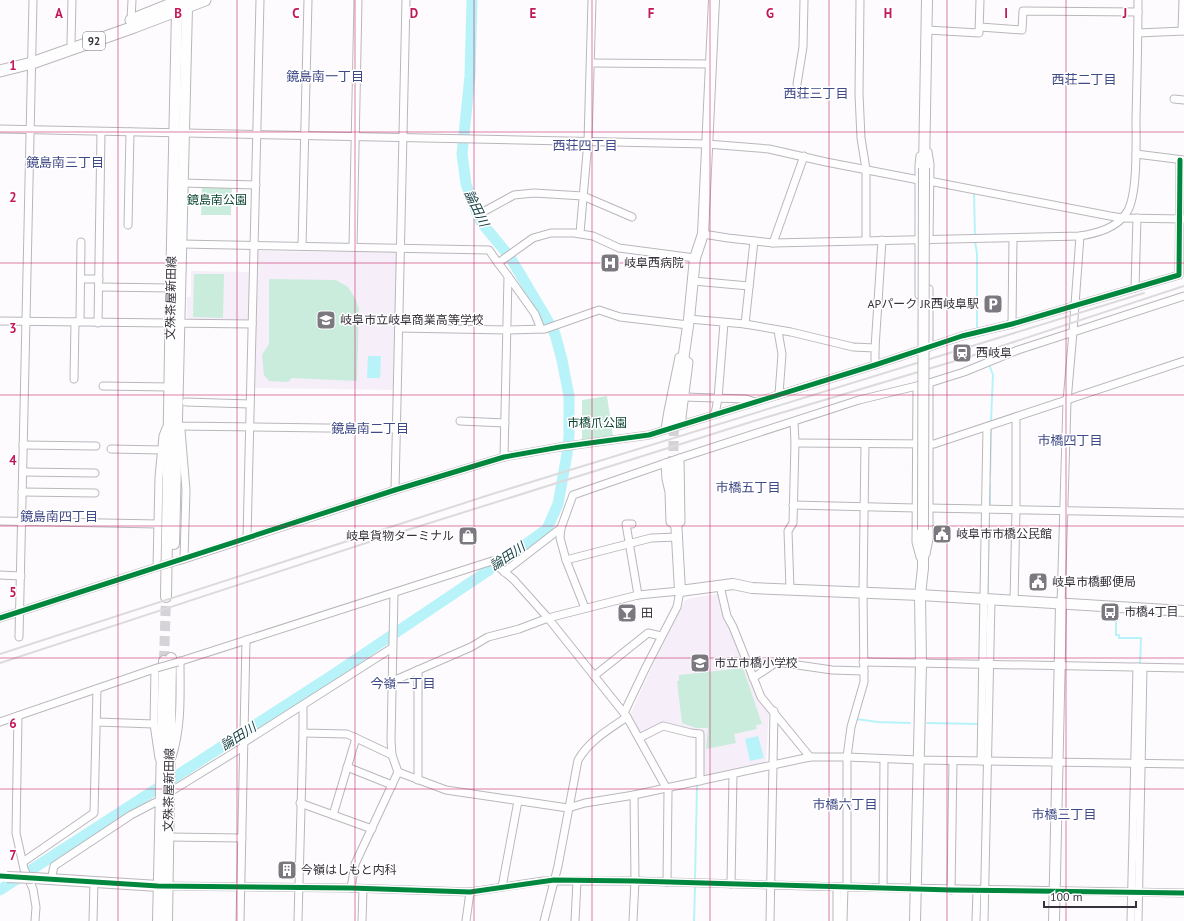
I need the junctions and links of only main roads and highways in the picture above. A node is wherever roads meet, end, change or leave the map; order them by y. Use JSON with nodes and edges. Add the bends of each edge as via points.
{"nodes":[{"id":1,"x":205,"y":0,"type":"edge"},
{"id":2,"x":182,"y":4,"type":"edge"},
{"id":3,"x":32,"y":60,"type":"junction"},
{"id":4,"x":0,"y":64,"type":"edge"},
{"id":5,"x":0,"y":71,"type":"edge"}],
"edges":[{"from":1,"to":2,"type":"main road","number":"92"},
{"from":2,"to":3,"type":"main road","number":"92"},
{"from":2,"to":3,"type":"main road","number":"92","via":[[131,20]]},
{"from":3,"to":4,"type":"main road","number":"92"},
{"from":3,"to":5,"type":"main road","number":"92"}]}
